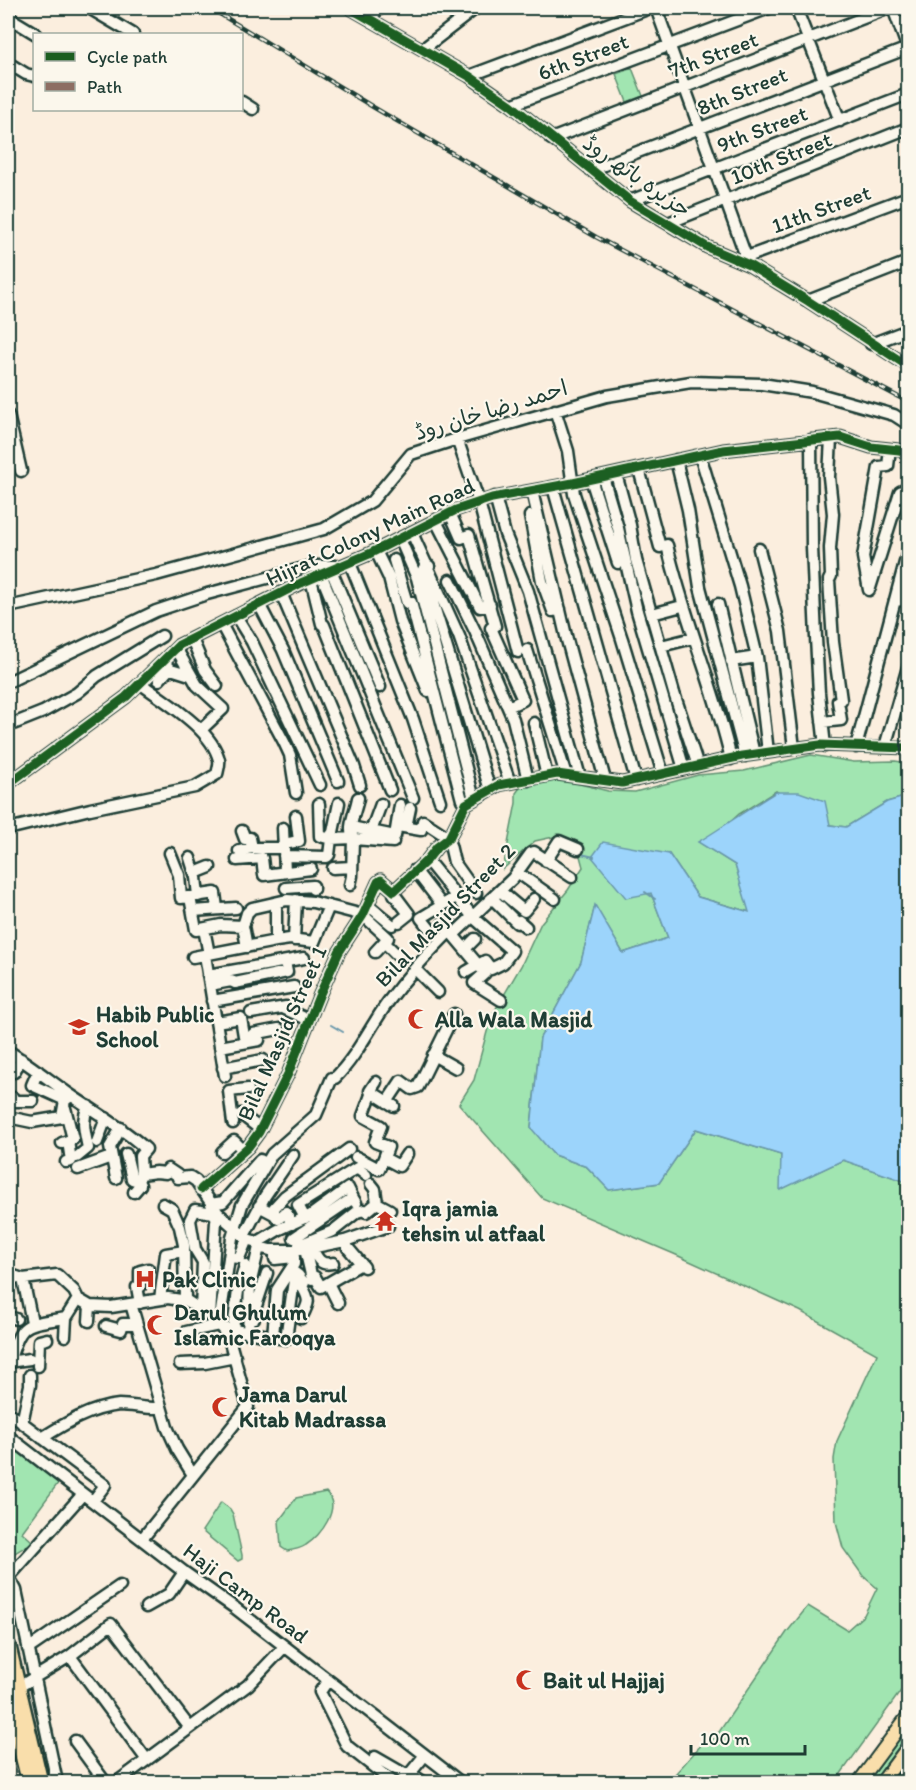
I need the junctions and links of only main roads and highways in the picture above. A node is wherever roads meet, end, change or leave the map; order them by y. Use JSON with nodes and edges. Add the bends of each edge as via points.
{"nodes":[{"id":1,"x":8,"y":1647,"type":"edge"},
{"id":2,"x":12,"y":1692,"type":"edge"},
{"id":3,"x":909,"y":1716,"type":"edge"},
{"id":4,"x":909,"y":1747,"type":"edge"},
{"id":5,"x":30,"y":1782,"type":"edge"},
{"id":6,"x":40,"y":1782,"type":"edge"},
{"id":7,"x":859,"y":1782,"type":"edge"},
{"id":8,"x":882,"y":1782,"type":"edge"}],
"edges":[{"from":1,"to":2,"type":"highway"},
{"from":2,"to":5,"type":"highway"},
{"from":2,"to":6,"type":"highway"},
{"from":3,"to":7,"type":"main road"},
{"from":4,"to":8,"type":"main road"}]}
